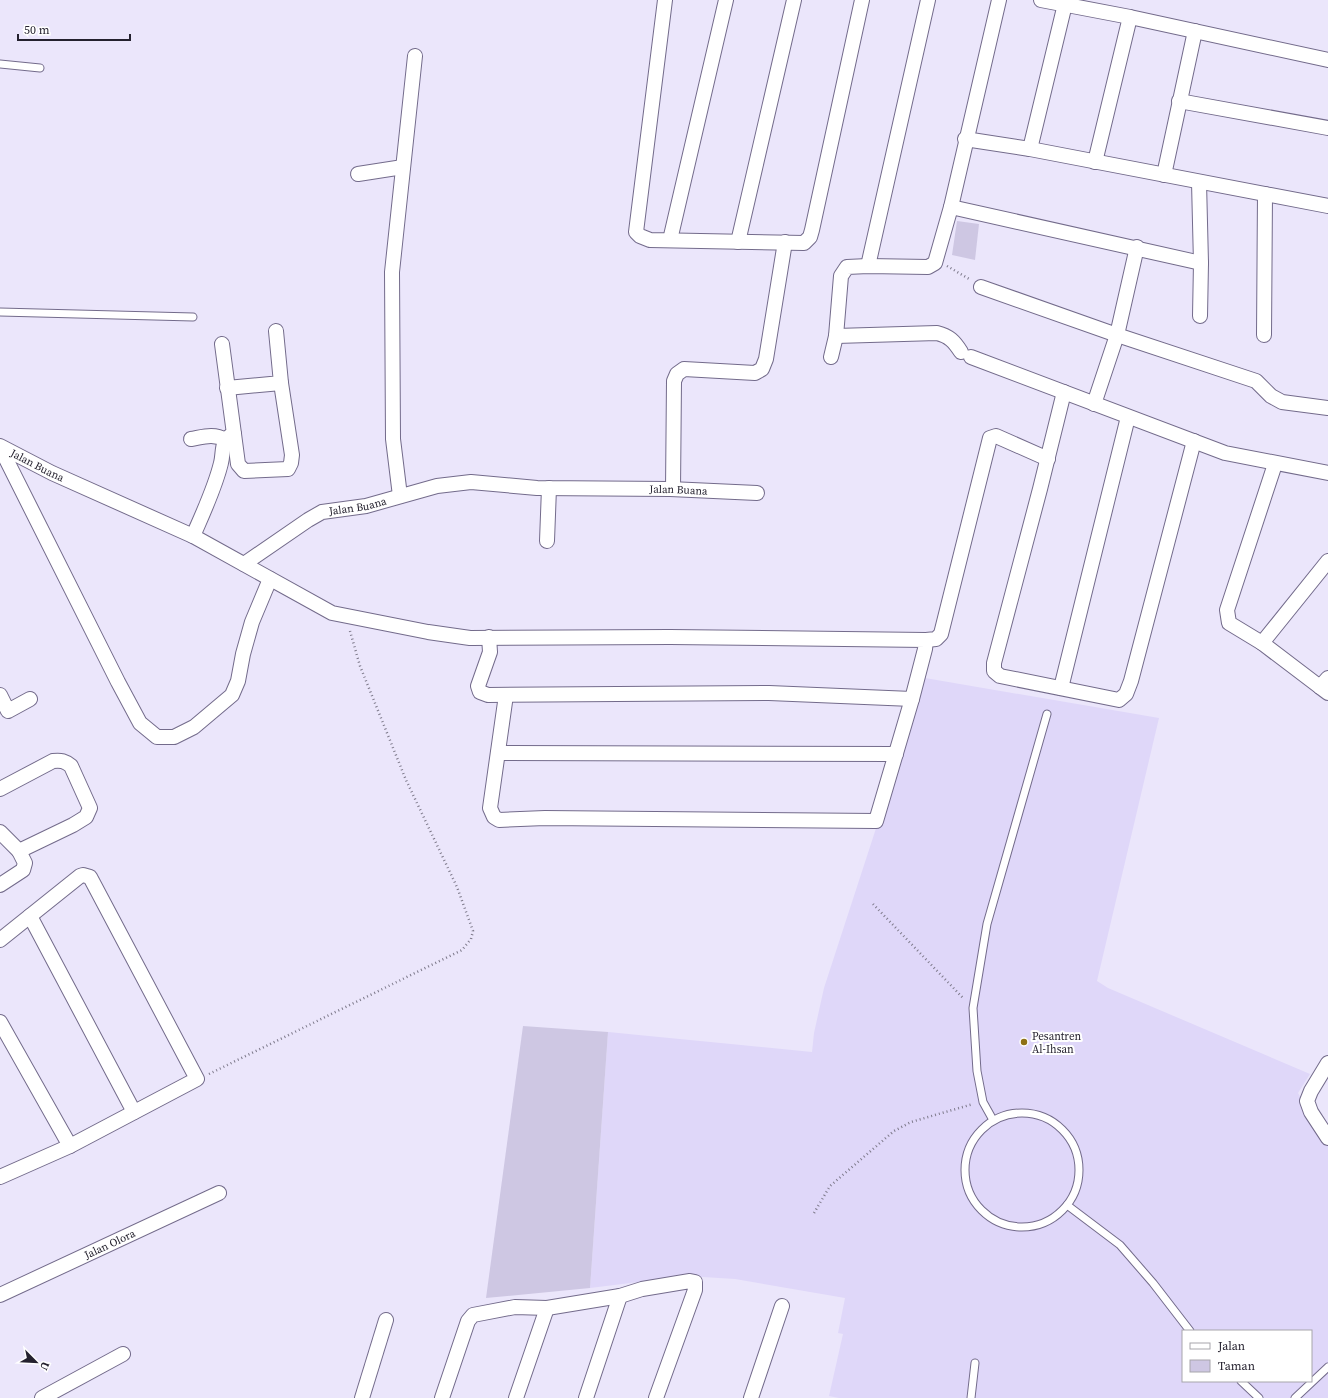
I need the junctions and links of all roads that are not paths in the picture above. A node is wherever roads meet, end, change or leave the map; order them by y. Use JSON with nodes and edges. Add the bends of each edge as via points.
{"nodes":[{"id":1,"x":665,"y":0,"type":"edge"},
{"id":2,"x":726,"y":0,"type":"edge"},
{"id":3,"x":794,"y":0,"type":"edge"},
{"id":4,"x":862,"y":0,"type":"edge"},
{"id":5,"x":928,"y":0,"type":"edge"},
{"id":6,"x":999,"y":0,"type":"edge"},
{"id":7,"x":1041,"y":0,"type":"edge"},
{"id":8,"x":1065,"y":4,"type":"junction"},
{"id":9,"x":1130,"y":17,"type":"junction"},
{"id":10,"x":1195,"y":31,"type":"junction"},
{"id":11,"x":414,"y":56,"type":"dead end"},
{"id":12,"x":1328,"y":60,"type":"edge"},
{"id":13,"x":0,"y":64,"type":"edge"},
{"id":14,"x":40,"y":68,"type":"dead end"},
{"id":15,"x":1179,"y":101,"type":"junction"},
{"id":16,"x":1328,"y":128,"type":"edge"},
{"id":17,"x":966,"y":139,"type":"junction"},
{"id":18,"x":1030,"y":149,"type":"junction"},
{"id":19,"x":1095,"y":162,"type":"junction"},
{"id":20,"x":403,"y":167,"type":"junction"},
{"id":21,"x":358,"y":174,"type":"dead end"},
{"id":22,"x":1164,"y":175,"type":"junction"},
{"id":23,"x":1199,"y":182,"type":"junction"},
{"id":24,"x":1265,"y":194,"type":"junction"},
{"id":25,"x":1328,"y":206,"type":"edge"},
{"id":26,"x":950,"y":207,"type":"junction"},
{"id":27,"x":670,"y":240,"type":"junction"},
{"id":28,"x":738,"y":242,"type":"junction"},
{"id":29,"x":785,"y":242,"type":"junction"},
{"id":30,"x":1137,"y":247,"type":"junction"},
{"id":31,"x":1201,"y":263,"type":"junction"},
{"id":32,"x":868,"y":266,"type":"junction"},
{"id":33,"x":981,"y":287,"type":"road end"},
{"id":34,"x":0,"y":312,"type":"edge"},
{"id":35,"x":1200,"y":316,"type":"dead end"},
{"id":36,"x":193,"y":317,"type":"dead end"},
{"id":37,"x":276,"y":331,"type":"dead end"},
{"id":38,"x":1264,"y":335,"type":"dead end"},
{"id":39,"x":836,"y":336,"type":"junction"},
{"id":40,"x":1117,"y":336,"type":"junction"},
{"id":41,"x":222,"y":344,"type":"dead end"},
{"id":42,"x":831,"y":357,"type":"dead end"},
{"id":43,"x":281,"y":383,"type":"junction"},
{"id":44,"x":228,"y":388,"type":"junction"},
{"id":45,"x":1064,"y":392,"type":"junction"},
{"id":46,"x":1094,"y":404,"type":"junction"},
{"id":47,"x":1328,"y":408,"type":"edge"},
{"id":48,"x":1128,"y":417,"type":"junction"},
{"id":49,"x":230,"y":437,"type":"junction"},
{"id":50,"x":191,"y":439,"type":"dead end"},
{"id":51,"x":1194,"y":442,"type":"junction"},
{"id":52,"x":0,"y":446,"type":"edge"},
{"id":53,"x":1048,"y":458,"type":"junction"},
{"id":54,"x":1275,"y":464,"type":"junction"},
{"id":55,"x":1328,"y":473,"type":"edge"},
{"id":56,"x":549,"y":488,"type":"junction"},
{"id":57,"x":673,"y":490,"type":"junction"},
{"id":58,"x":757,"y":493,"type":"dead end"},
{"id":59,"x":400,"y":496,"type":"junction"},
{"id":60,"x":193,"y":536,"type":"junction"},
{"id":61,"x":547,"y":541,"type":"dead end"},
{"id":62,"x":1328,"y":561,"type":"edge"},
{"id":63,"x":244,"y":564,"type":"junction"},
{"id":64,"x":270,"y":579,"type":"junction"},
{"id":65,"x":489,"y":637,"type":"junction"},
{"id":66,"x":926,"y":640,"type":"junction"},
{"id":67,"x":1262,"y":643,"type":"junction"},
{"id":68,"x":1325,"y":686,"type":"edge"},
{"id":69,"x":1060,"y":688,"type":"junction"},
{"id":70,"x":0,"y":695,"type":"edge"},
{"id":71,"x":506,"y":695,"type":"junction"},
{"id":72,"x":30,"y":699,"type":"dead end"},
{"id":73,"x":912,"y":699,"type":"junction"},
{"id":74,"x":1047,"y":714,"type":"dead end"},
{"id":75,"x":498,"y":753,"type":"junction"},
{"id":76,"x":896,"y":754,"type":"junction"},
{"id":77,"x":0,"y":789,"type":"edge"},
{"id":78,"x":0,"y":832,"type":"edge"},
{"id":79,"x":19,"y":851,"type":"junction"},
{"id":80,"x":0,"y":885,"type":"edge"},
{"id":81,"x":30,"y":916,"type":"junction"},
{"id":82,"x":0,"y":940,"type":"edge"},
{"id":83,"x":0,"y":1022,"type":"edge"},
{"id":84,"x":1328,"y":1064,"type":"edge"},
{"id":85,"x":134,"y":1112,"type":"junction"},
{"id":86,"x":993,"y":1120,"type":"junction"},
{"id":87,"x":1328,"y":1138,"type":"edge"},
{"id":88,"x":70,"y":1146,"type":"junction"},
{"id":89,"x":0,"y":1177,"type":"edge"},
{"id":90,"x":219,"y":1193,"type":"dead end"},
{"id":91,"x":1068,"y":1205,"type":"junction"},
{"id":92,"x":0,"y":1295,"type":"edge"},
{"id":93,"x":620,"y":1296,"type":"junction"},
{"id":94,"x":782,"y":1306,"type":"dead end"},
{"id":95,"x":547,"y":1308,"type":"junction"},
{"id":96,"x":386,"y":1320,"type":"dead end"},
{"id":97,"x":1189,"y":1330,"type":"edge"},
{"id":98,"x":123,"y":1354,"type":"dead end"},
{"id":99,"x":975,"y":1362,"type":"dead end"},
{"id":100,"x":1328,"y":1367,"type":"edge"},
{"id":101,"x":1242,"y":1382,"type":"edge"},
{"id":102,"x":42,"y":1398,"type":"edge"},
{"id":103,"x":362,"y":1398,"type":"edge"},
{"id":104,"x":442,"y":1398,"type":"edge"},
{"id":105,"x":516,"y":1398,"type":"edge"},
{"id":106,"x":586,"y":1398,"type":"edge"},
{"id":107,"x":656,"y":1398,"type":"edge"},
{"id":108,"x":751,"y":1398,"type":"edge"},
{"id":109,"x":971,"y":1398,"type":"edge"},
{"id":110,"x":1259,"y":1398,"type":"edge"},
{"id":111,"x":1295,"y":1398,"type":"edge"}],
"edges":[{"from":1,"to":27,"type":"street","via":[[636,232],[650,240]]},
{"from":2,"to":27,"type":"street"},
{"from":3,"to":28,"type":"street"},
{"from":4,"to":29,"type":"street","via":[[810,237],[804,243]]},
{"from":5,"to":32,"type":"street"},
{"from":6,"to":17,"type":"street"},
{"from":7,"to":8,"type":"street"},
{"from":8,"to":9,"type":"street"},
{"from":8,"to":18,"type":"street"},
{"from":9,"to":10,"type":"street"},
{"from":9,"to":19,"type":"street"},
{"from":10,"to":12,"type":"street"},
{"from":10,"to":15,"type":"street"},
{"from":11,"to":20,"type":"street"},
{"from":13,"to":14,"type":"lane"},
{"from":15,"to":16,"type":"street"},
{"from":15,"to":22,"type":"street"},
{"from":17,"to":18,"type":"street"},
{"from":17,"to":26,"type":"street"},
{"from":18,"to":19,"type":"street"},
{"from":19,"to":22,"type":"street"},
{"from":20,"to":21,"type":"street"},
{"from":20,"to":59,"type":"street","via":[[392,272],[393,439]]},
{"from":22,"to":23,"type":"street"},
{"from":23,"to":24,"type":"street"},
{"from":23,"to":31,"type":"street"},
{"from":24,"to":25,"type":"street"},
{"from":24,"to":38,"type":"street"},
{"from":26,"to":30,"type":"street"},
{"from":26,"to":32,"type":"street","via":[[935,263],[928,267]]},
{"from":27,"to":28,"type":"street"},
{"from":28,"to":29,"type":"street"},
{"from":29,"to":57,"type":"street","via":[[766,359],[762,369],[755,374],[684,369],[677,374],[674,381]]},
{"from":30,"to":31,"type":"street"},
{"from":30,"to":40,"type":"street"},
{"from":31,"to":35,"type":"street"},
{"from":32,"to":39,"type":"street","via":[[847,267],[841,276]]},
{"from":33,"to":40,"type":"street"},
{"from":34,"to":36,"type":"lane"},
{"from":37,"to":43,"type":"street"},
{"from":39,"to":42,"type":"street"},
{"from":39,"to":45,"type":"street","via":[[937,333],[947,336],[966,355]]},
{"from":40,"to":46,"type":"street"},
{"from":40,"to":47,"type":"street","via":[[1256,381],[1271,396],[1282,402]]},
{"from":41,"to":44,"type":"street"},
{"from":43,"to":44,"type":"street"},
{"from":43,"to":49,"type":"street","via":[[292,455],[288,469],[248,472],[241,469]]},
{"from":44,"to":49,"type":"street"},
{"from":45,"to":46,"type":"street"},
{"from":45,"to":53,"type":"street"},
{"from":46,"to":48,"type":"street"},
{"from":48,"to":51,"type":"street"},
{"from":48,"to":69,"type":"street"},
{"from":49,"to":50,"type":"street","via":[[208,435]]},
{"from":49,"to":60,"type":"street","via":[[207,506]]},
{"from":51,"to":54,"type":"street","via":[[1225,453]]},
{"from":51,"to":69,"type":"street","via":[[1126,694],[1119,700]]},
{"from":52,"to":60,"type":"street","name":"Jalan Buana","via":[[52,473]]},
{"from":52,"to":64,"type":"street","via":[[140,724],[157,737],[174,737],[194,727],[232,695],[238,681],[252,622]]},
{"from":53,"to":66,"type":"street","via":[[1006,438],[990,438],[942,634],[936,639]]},
{"from":53,"to":69,"type":"street","via":[[994,662],[994,671],[1006,678]]},
{"from":54,"to":55,"type":"street"},
{"from":54,"to":67,"type":"street","via":[[1227,610],[1229,623]]},
{"from":56,"to":57,"type":"street","name":"Jalan Buana"},
{"from":56,"to":59,"type":"street","name":"Jalan Buana","via":[[471,482],[437,486]]},
{"from":56,"to":61,"type":"street"},
{"from":57,"to":58,"type":"street","name":"Jalan Buana"},
{"from":59,"to":63,"type":"street","name":"Jalan Buana","via":[[366,506],[322,512]]},
{"from":60,"to":63,"type":"street","name":"Jalan Buana"},
{"from":62,"to":67,"type":"street"},
{"from":63,"to":64,"type":"street"},
{"from":64,"to":65,"type":"street","via":[[332,613],[428,632],[470,638]]},
{"from":65,"to":66,"type":"street","via":[[670,636]]},
{"from":65,"to":71,"type":"street","via":[[490,652],[478,686],[480,692],[488,695]]},
{"from":66,"to":73,"type":"street","via":[[926,649]]},
{"from":67,"to":68,"type":"street"},
{"from":70,"to":72,"type":"street","via":[[8,711]]},
{"from":71,"to":73,"type":"street","via":[[769,693]]},
{"from":71,"to":75,"type":"street"},
{"from":73,"to":76,"type":"street"},
{"from":74,"to":86,"type":"lane","via":[[987,924],[973,1008],[977,1071],[983,1102]]},
{"from":75,"to":76,"type":"street"},
{"from":75,"to":76,"type":"street","via":[[490,808],[494,818],[499,820],[553,818],[876,821]]},
{"from":77,"to":79,"type":"street","via":[[53,761],[60,760],[71,766],[90,808],[86,817],[73,825]]},
{"from":78,"to":79,"type":"street"},
{"from":79,"to":80,"type":"street","via":[[25,863],[23,870]]},
{"from":81,"to":82,"type":"street"},
{"from":81,"to":85,"type":"street"},
{"from":81,"to":85,"type":"street","via":[[80,876],[86,875],[92,879],[197,1079]]},
{"from":83,"to":88,"type":"street"},
{"from":84,"to":87,"type":"street","via":[[1307,1101]]},
{"from":85,"to":88,"type":"street"},
{"from":86,"to":91,"type":"lane","via":[[1014,1113],[1037,1114],[1057,1124],[1072,1140],[1079,1162],[1078,1185]]},
{"from":86,"to":91,"type":"lane","via":[[976,1135],[966,1156],[965,1170],[972,1199],[987,1216],[1007,1226],[1030,1228],[1051,1220]]},
{"from":88,"to":89,"type":"street"},
{"from":90,"to":92,"type":"street","name":"Jalan Olora"},
{"from":91,"to":97,"type":"lane","via":[[1120,1245]]},
{"from":93,"to":95,"type":"street"},
{"from":93,"to":106,"type":"street"},
{"from":93,"to":107,"type":"street","via":[[642,1289],[694,1282],[694,1290]]},
{"from":94,"to":108,"type":"street"},
{"from":95,"to":104,"type":"street","via":[[515,1307],[470,1317]]},
{"from":95,"to":105,"type":"street"},
{"from":96,"to":103,"type":"street"},
{"from":98,"to":102,"type":"street"},
{"from":99,"to":109,"type":"lane"},
{"from":100,"to":111,"type":"lane"},
{"from":101,"to":110,"type":"lane"}]}
